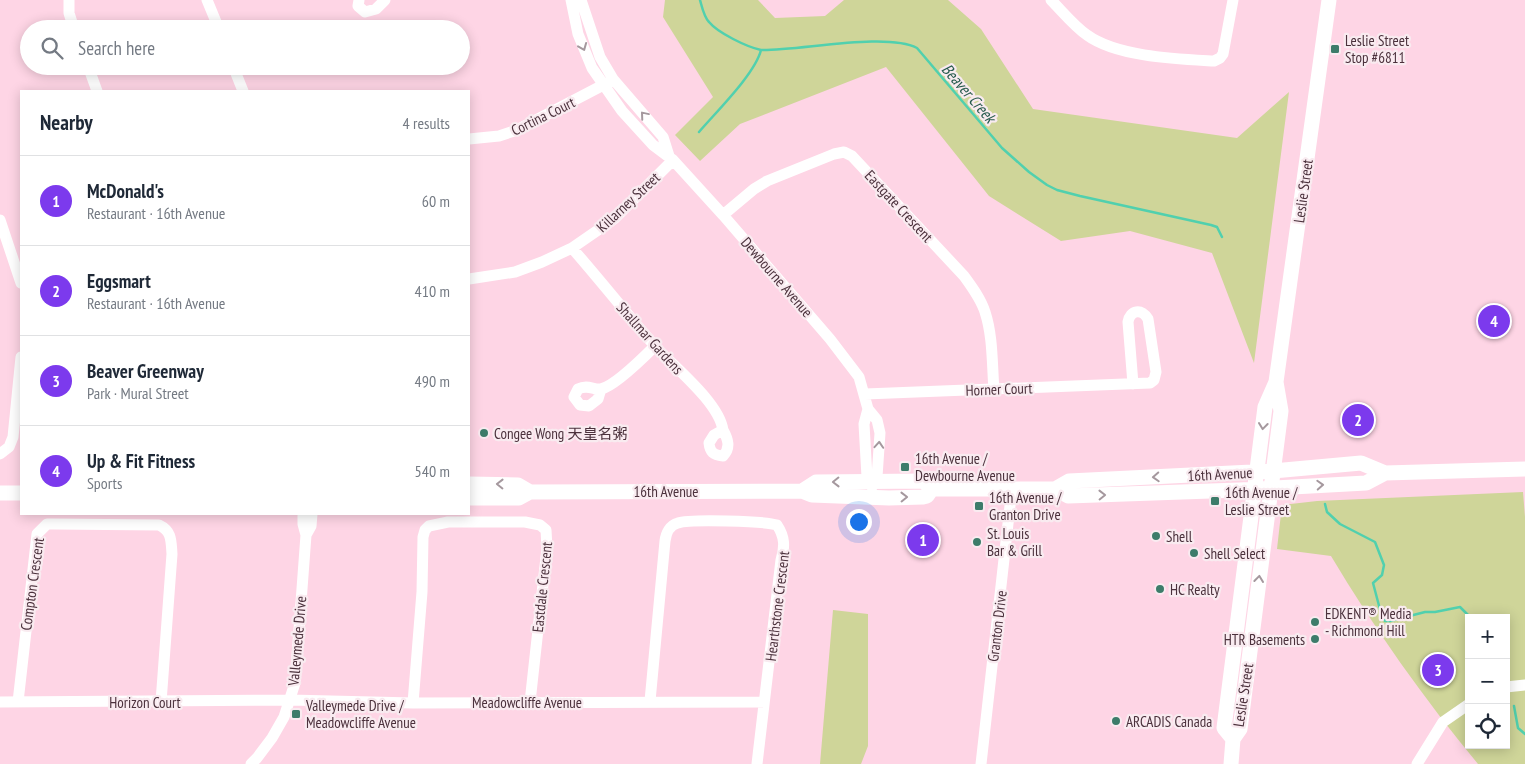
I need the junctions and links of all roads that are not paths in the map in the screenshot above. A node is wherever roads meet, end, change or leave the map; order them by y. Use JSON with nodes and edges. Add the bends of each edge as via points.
{"nodes":[{"id":1,"x":69,"y":0,"type":"edge"},
{"id":2,"x":207,"y":0,"type":"edge"},
{"id":3,"x":359,"y":0,"type":"edge"},
{"id":4,"x":384,"y":0,"type":"edge"},
{"id":5,"x":571,"y":0,"type":"edge"},
{"id":6,"x":581,"y":0,"type":"edge"},
{"id":7,"x":1051,"y":0,"type":"edge"},
{"id":8,"x":1233,"y":0,"type":"edge"},
{"id":9,"x":1330,"y":0,"type":"edge"},
{"id":10,"x":71,"y":20,"type":"edge"},
{"id":11,"x":215,"y":20,"type":"edge"},
{"id":12,"x":91,"y":75,"type":"edge"},
{"id":13,"x":237,"y":75,"type":"edge"},
{"id":14,"x":609,"y":82,"type":"junction"},
{"id":15,"x":97,"y":90,"type":"edge"},
{"id":16,"x":243,"y":90,"type":"edge"},
{"id":17,"x":470,"y":139,"type":"edge"},
{"id":18,"x":671,"y":158,"type":"junction"},
{"id":19,"x":723,"y":215,"type":"junction"},
{"id":20,"x":0,"y":220,"type":"edge"},
{"id":21,"x":572,"y":248,"type":"junction"},
{"id":22,"x":470,"y":279,"type":"edge"},
{"id":23,"x":20,"y":280,"type":"edge"},
{"id":24,"x":656,"y":346,"type":"junction"},
{"id":25,"x":20,"y":367,"type":"edge"},
{"id":26,"x":1134,"y":384,"type":"junction"},
{"id":27,"x":601,"y":389,"type":"dead end"},
{"id":28,"x":994,"y":390,"type":"junction"},
{"id":29,"x":865,"y":394,"type":"junction"},
{"id":30,"x":723,"y":430,"type":"dead end"},
{"id":31,"x":0,"y":454,"type":"edge"},
{"id":32,"x":1525,"y":469,"type":"edge"},
{"id":33,"x":1265,"y":471,"type":"junction"},
{"id":34,"x":1385,"y":473,"type":"junction"},
{"id":35,"x":872,"y":481,"type":"junction"},
{"id":36,"x":470,"y":484,"type":"edge"},
{"id":37,"x":1012,"y":488,"type":"junction"},
{"id":38,"x":1271,"y":488,"type":"junction"},
{"id":39,"x":932,"y":489,"type":"junction"},
{"id":40,"x":1055,"y":489,"type":"junction"},
{"id":41,"x":1255,"y":489,"type":"junction"},
{"id":42,"x":802,"y":491,"type":"junction"},
{"id":43,"x":530,"y":492,"type":"junction"},
{"id":44,"x":0,"y":493,"type":"edge"},
{"id":45,"x":20,"y":493,"type":"edge"},
{"id":46,"x":871,"y":497,"type":"junction"},
{"id":47,"x":470,"y":498,"type":"edge"},
{"id":48,"x":303,"y":515,"type":"edge"},
{"id":49,"x":312,"y":515,"type":"edge"},
{"id":50,"x":306,"y":535,"type":"junction"},
{"id":51,"x":1525,"y":686,"type":"edge"},
{"id":52,"x":1510,"y":687,"type":"edge"},
{"id":53,"x":290,"y":700,"type":"junction"},
{"id":54,"x":650,"y":701,"type":"junction"},
{"id":55,"x":0,"y":702,"type":"edge"},
{"id":56,"x":18,"y":702,"type":"junction"},
{"id":57,"x":161,"y":702,"type":"junction"},
{"id":58,"x":530,"y":702,"type":"junction"},
{"id":59,"x":764,"y":702,"type":"junction"},
{"id":60,"x":413,"y":703,"type":"junction"},
{"id":61,"x":1465,"y":707,"type":"edge"},
{"id":62,"x":1233,"y":739,"type":"junction"},
{"id":63,"x":251,"y":764,"type":"edge"},
{"id":64,"x":757,"y":764,"type":"edge"},
{"id":65,"x":981,"y":764,"type":"edge"},
{"id":66,"x":1231,"y":764,"type":"edge"},
{"id":67,"x":1417,"y":764,"type":"edge"}],
"edges":[{"from":1,"to":10,"type":"street"},
{"from":2,"to":11,"type":"street"},
{"from":3,"to":4,"type":"street","via":[[358,6],[365,12],[376,9]]},
{"from":5,"to":14,"type":"street","name":"Dewbourne Avenue","one_way":true,"via":[[578,34],[592,68]]},
{"from":6,"to":14,"type":"street","name":"Dewbourne Avenue"},
{"from":7,"to":8,"type":"street","via":[[1086,35],[1113,48],[1149,56],[1214,61],[1223,54]]},
{"from":9,"to":33,"type":"main road","name":"Leslie Street","via":[[1276,382],[1281,411]]},
{"from":12,"to":15,"type":"street"},
{"from":13,"to":16,"type":"street"},
{"from":14,"to":17,"type":"street","name":"Cortina Court","via":[[517,130],[499,136]]},
{"from":14,"to":18,"type":"street","name":"Dewbourne Avenue","via":[[622,111]]},
{"from":18,"to":19,"type":"street","name":"Dewbourne Avenue"},
{"from":18,"to":21,"type":"street","name":"Killarney Street","via":[[614,219]]},
{"from":19,"to":28,"type":"street","name":"Eastgate Crescent","via":[[767,182],[834,154],[844,152],[852,156],[977,294],[989,330]]},
{"from":19,"to":29,"type":"street","name":"Dewbourne Avenue","via":[[843,354],[859,377]]},
{"from":20,"to":23,"type":"street"},
{"from":21,"to":22,"type":"street","name":"Killarney Street","via":[[515,272]]},
{"from":21,"to":24,"type":"street","name":"Shallmar Gardens"},
{"from":24,"to":27,"type":"street"},
{"from":24,"to":30,"type":"street","name":"Shallmar Gardens","via":[[709,402],[718,414]]},
{"from":25,"to":31,"type":"street","via":[[13,436],[9,447]]},
{"from":26,"to":26,"type":"street","name":"Horner Court","via":[[1150,383],[1156,372],[1148,319],[1141,312],[1128,316]]},
{"from":26,"to":28,"type":"street","name":"Horner Court"},
{"from":28,"to":29,"type":"street","name":"Horner Court"},
{"from":29,"to":35,"type":"street","name":"Dewbourne Avenue","via":[[868,410],[864,424],[866,468],[867,477]]},
{"from":32,"to":34,"type":"main road","name":"16th Avenue"},
{"from":33,"to":34,"type":"main road","name":"16th Avenue","via":[[1361,463]]},
{"from":33,"to":38,"type":"main road","name":"Leslie Street"},
{"from":33,"to":40,"type":"main road","name":"16th Avenue","one_way":true,"via":[[1068,482]]},
{"from":33,"to":41,"type":"main road","name":"Leslie Street"},
{"from":38,"to":34,"type":"main road","name":"16th Avenue","one_way":true,"via":[[1366,483]]},
{"from":35,"to":39,"type":"main road","name":"16th Avenue","via":[[923,480]]},
{"from":35,"to":42,"type":"main road","name":"16th Avenue","one_way":true,"via":[[816,482]]},
{"from":35,"to":46,"type":"street","name":"Dewbourne Avenue"},
{"from":43,"to":36,"type":"main road","name":"16th Avenue","one_way":true,"via":[[518,485]]},
{"from":37,"to":39,"type":"main road","name":"16th Avenue"},
{"from":37,"to":40,"type":"main road","name":"16th Avenue"},
{"from":37,"to":65,"type":"street","name":"Granton Drive"},
{"from":38,"to":41,"type":"main road","name":"16th Avenue"},
{"from":62,"to":38,"type":"main road","name":"Leslie Street","one_way":true,"via":[[1240,729]]},
{"from":46,"to":39,"type":"main road","name":"16th Avenue","one_way":true,"via":[[925,497]]},
{"from":40,"to":41,"type":"main road","name":"16th Avenue","one_way":true,"via":[[1068,496]]},
{"from":41,"to":62,"type":"main road","name":"Leslie Street","via":[[1224,728]]},
{"from":42,"to":43,"type":"main road","name":"16th Avenue"},
{"from":42,"to":46,"type":"main road","name":"16th Avenue","via":[[812,495]]},
{"from":43,"to":47,"type":"main road","name":"16th Avenue","via":[[519,498]]},
{"from":44,"to":45,"type":"main road"},
{"from":48,"to":50,"type":"street","name":"Valleymede Drive"},
{"from":49,"to":50,"type":"street","name":"Valleymede Drive"},
{"from":50,"to":53,"type":"street","name":"Valleymede Drive","via":[[295,683]]},
{"from":51,"to":52,"type":"street"},
{"from":53,"to":57,"type":"street","name":"Horizon Court"},
{"from":53,"to":60,"type":"street","name":"Meadowcliffe Avenue"},
{"from":53,"to":63,"type":"street","name":"Valleymede Drive","via":[[272,738]]},
{"from":54,"to":58,"type":"street","name":"Meadowcliffe Avenue"},
{"from":54,"to":59,"type":"street","name":"Meadowcliffe Avenue"},
{"from":54,"to":59,"type":"street","name":"Hearthstone Crescent","via":[[666,534],[677,523],[690,521],[771,523],[782,532],[784,550]]},
{"from":55,"to":56,"type":"street","name":"Horizon Court"},
{"from":56,"to":57,"type":"street","name":"Horizon Court"},
{"from":56,"to":57,"type":"street","name":"Compton Crescent","via":[[37,534],[46,524],[159,525],[166,528],[171,536],[172,554]]},
{"from":58,"to":60,"type":"street","name":"Meadowcliffe Avenue"},
{"from":58,"to":60,"type":"street","name":"Eastdale Crescent","via":[[547,548],[546,530],[540,525],[525,522],[448,522],[429,526],[423,537]]},
{"from":59,"to":64,"type":"street","name":"Hearthstone Crescent"},
{"from":61,"to":67,"type":"street","via":[[1443,722]]},
{"from":62,"to":66,"type":"main road","name":"Leslie Street"}]}
